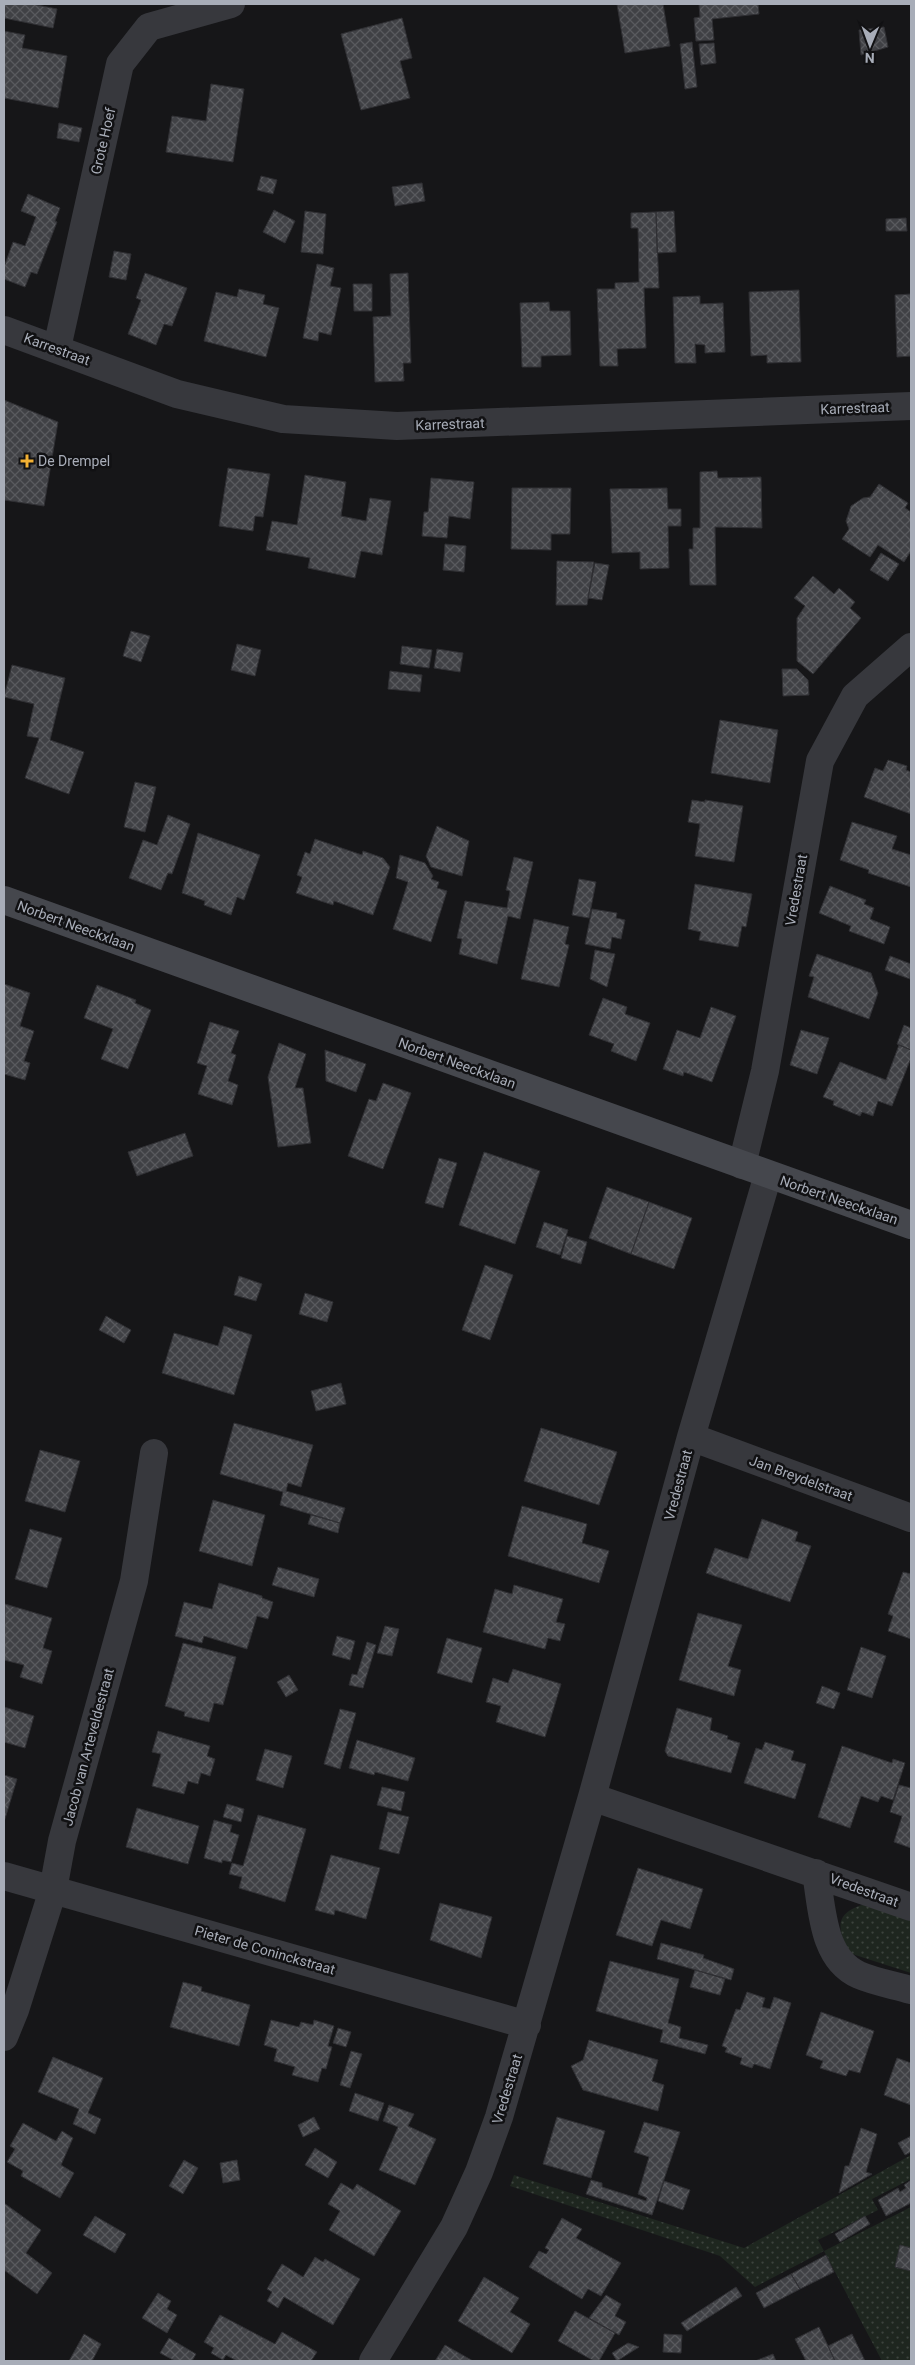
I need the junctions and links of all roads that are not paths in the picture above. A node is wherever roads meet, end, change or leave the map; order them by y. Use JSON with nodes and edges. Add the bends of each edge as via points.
{"nodes":[{"id":1,"x":231,"y":4,"type":"edge"},
{"id":2,"x":4,"y":330,"type":"edge"},
{"id":3,"x":57,"y":348,"type":"junction"},
{"id":4,"x":911,"y":406,"type":"edge"},
{"id":5,"x":911,"y":646,"type":"edge"},
{"id":6,"x":4,"y":900,"type":"edge"},
{"id":7,"x":742,"y":1165,"type":"junction"},
{"id":8,"x":768,"y":1175,"type":"junction"},
{"id":9,"x":911,"y":1225,"type":"edge"},
{"id":10,"x":691,"y":1437,"type":"junction"},
{"id":11,"x":154,"y":1453,"type":"dead end"},
{"id":12,"x":911,"y":1518,"type":"edge"},
{"id":13,"x":592,"y":1797,"type":"junction"},
{"id":14,"x":816,"y":1873,"type":"junction"},
{"id":15,"x":4,"y":1876,"type":"edge"},
{"id":16,"x":53,"y":1890,"type":"junction"},
{"id":17,"x":911,"y":1907,"type":"edge"},
{"id":18,"x":911,"y":1990,"type":"edge"},
{"id":19,"x":527,"y":2025,"type":"junction"},
{"id":20,"x":4,"y":2036,"type":"edge"},
{"id":21,"x":373,"y":2361,"type":"edge"}],
"edges":[{"from":1,"to":3,"type":"street","name":"Grote Hoef","via":[[149,27],[120,64]]},
{"from":2,"to":3,"type":"street","name":"Karrestraat"},
{"from":3,"to":4,"type":"street","name":"Karrestraat","via":[[177,394],[283,419],[397,426]]},
{"from":5,"to":7,"type":"street","name":"Vredestraat","via":[[855,696],[820,761],[764,1071]]},
{"from":6,"to":7,"type":"main road","name":"Norbert Neeckxlaan"},
{"from":7,"to":8,"type":"main road","name":"Norbert Neeckxlaan"},
{"from":8,"to":9,"type":"main road","name":"Norbert Neeckxlaan"},
{"from":8,"to":10,"type":"street","name":"Vredestraat"},
{"from":10,"to":12,"type":"street","name":"Jan Breydelstraat"},
{"from":10,"to":13,"type":"street","name":"Vredestraat"},
{"from":11,"to":16,"type":"street","name":"Jacob van Arteveldestraat","via":[[134,1581],[62,1841]]},
{"from":13,"to":14,"type":"street","name":"Vredestraat"},
{"from":13,"to":19,"type":"street","name":"Vredestraat"},
{"from":14,"to":17,"type":"street","name":"Vredestraat"},
{"from":14,"to":18,"type":"street","name":"Vredestraat","via":[[830,1945],[841,1964],[858,1975]]},
{"from":15,"to":16,"type":"street","name":"Pieter de Coninckstraat"},
{"from":16,"to":19,"type":"street","name":"Pieter de Coninckstraat"},
{"from":16,"to":20,"type":"street","name":"Jacob van Arteveldestraat"},
{"from":19,"to":21,"type":"street","name":"Vredestraat","via":[[499,2117],[458,2219]]}]}
